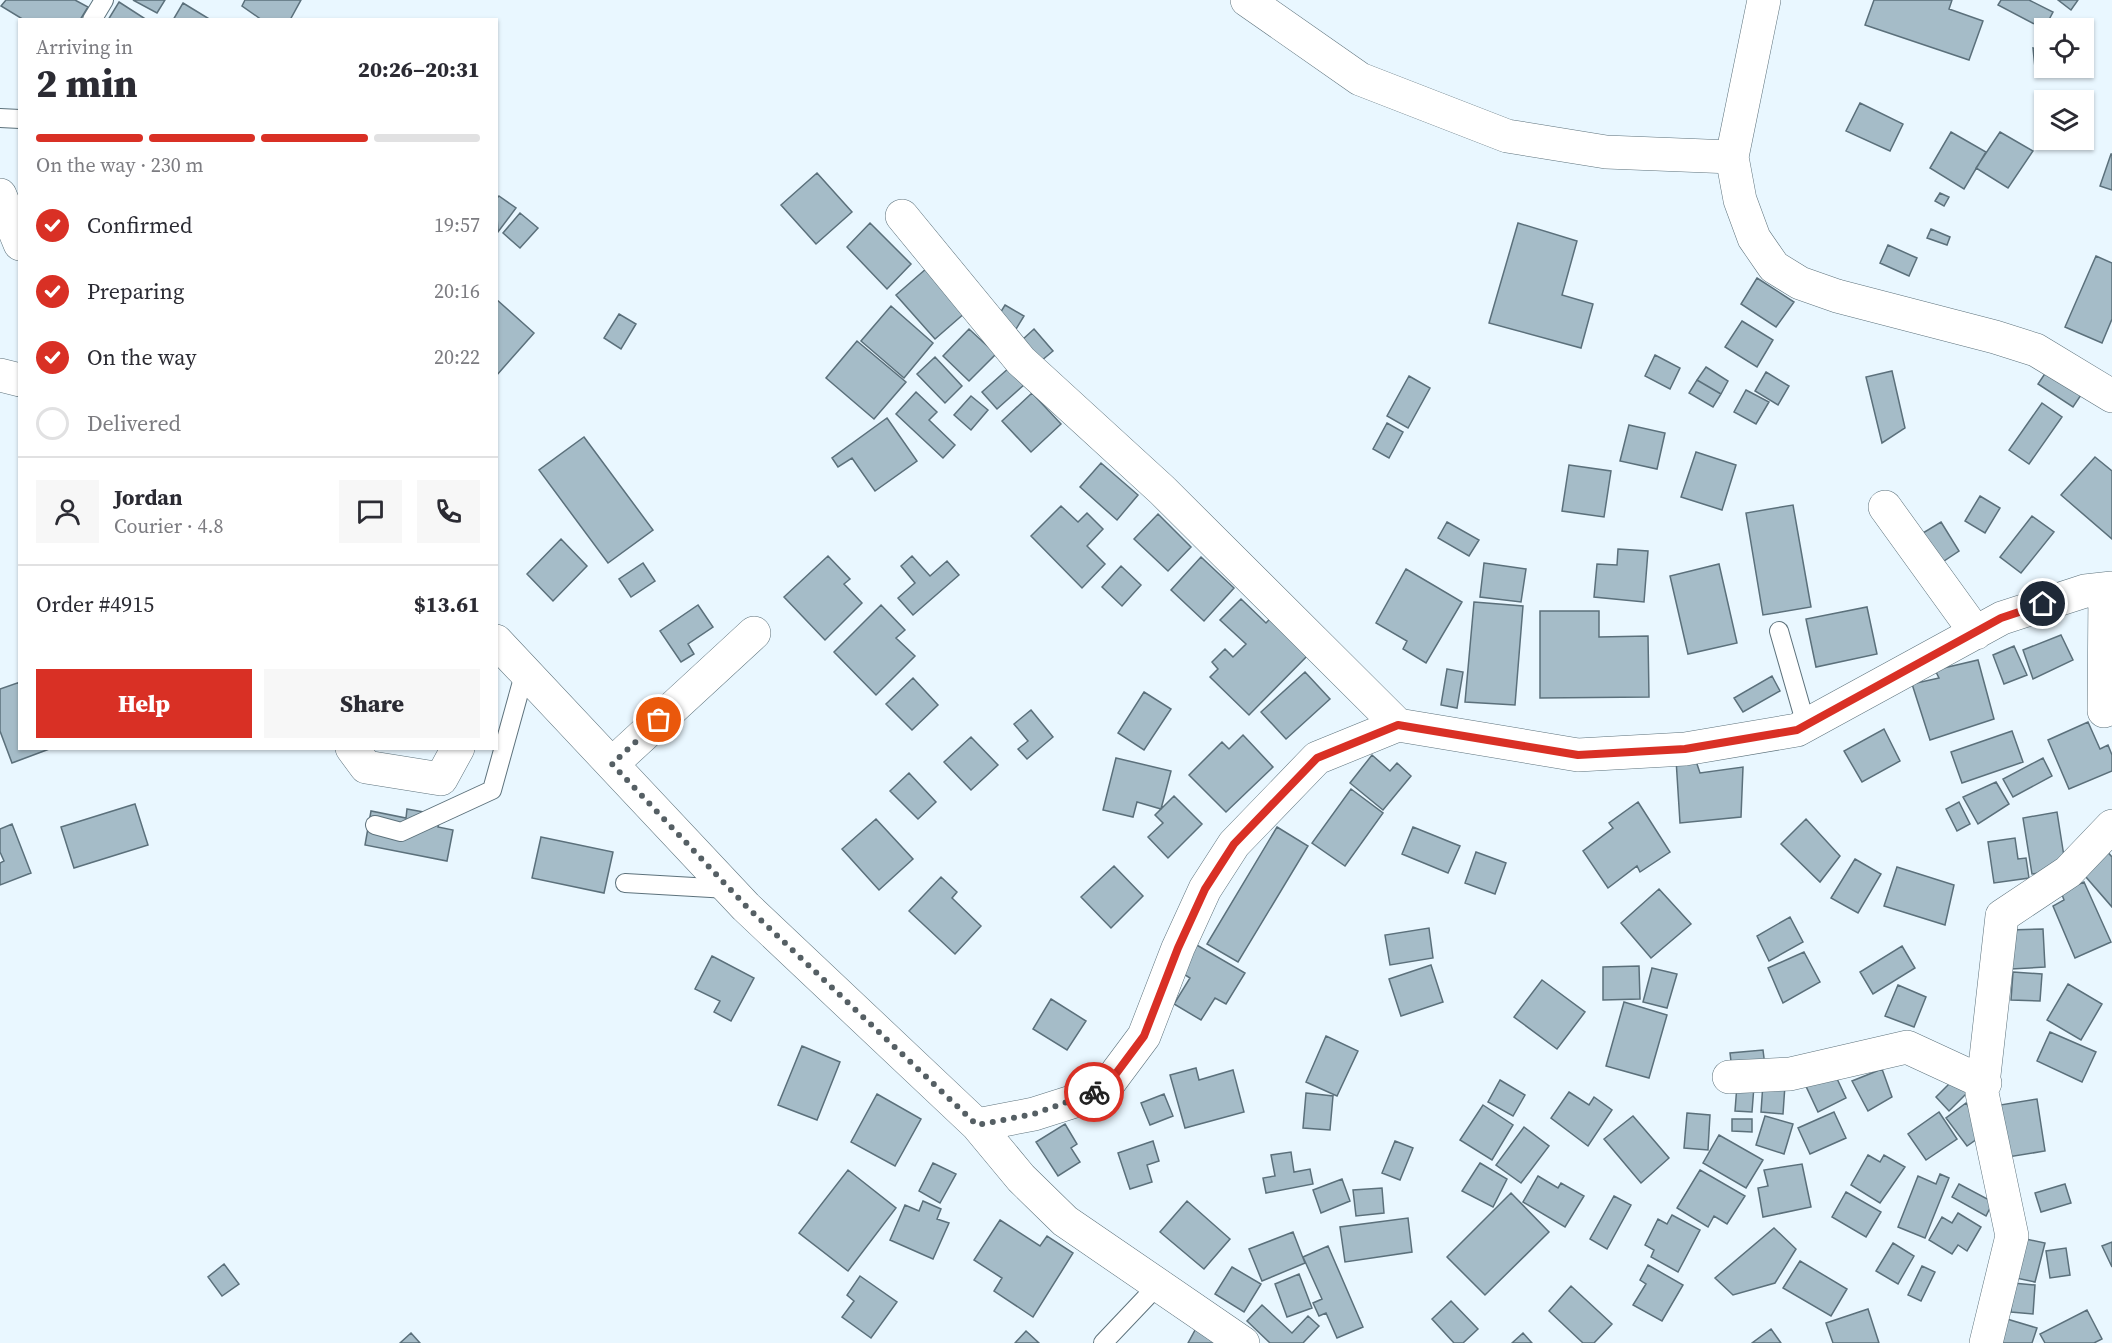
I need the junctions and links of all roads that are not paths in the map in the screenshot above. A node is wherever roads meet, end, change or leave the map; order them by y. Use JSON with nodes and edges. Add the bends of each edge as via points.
{"nodes":[{"id":1,"x":104,"y":0,"type":"edge"},
{"id":2,"x":1247,"y":0,"type":"edge"},
{"id":3,"x":1764,"y":0,"type":"edge"},
{"id":4,"x":93,"y":18,"type":"edge"},
{"id":5,"x":0,"y":118,"type":"edge"},
{"id":6,"x":18,"y":119,"type":"edge"},
{"id":7,"x":1732,"y":157,"type":"junction"},
{"id":8,"x":0,"y":195,"type":"edge"},
{"id":9,"x":902,"y":216,"type":"dead end"},
{"id":10,"x":18,"y":239,"type":"edge"},
{"id":11,"x":0,"y":375,"type":"edge"},
{"id":12,"x":18,"y":380,"type":"edge"},
{"id":13,"x":2112,"y":396,"type":"edge"},
{"id":14,"x":1885,"y":507,"type":"dead end"},
{"id":15,"x":2108,"y":589,"type":"edge"},
{"id":16,"x":1779,"y":631,"type":"dead end"},
{"id":17,"x":754,"y":633,"type":"dead end"},
{"id":18,"x":1976,"y":633,"type":"junction"},
{"id":19,"x":498,"y":643,"type":"edge"},
{"id":20,"x":525,"y":671,"type":"junction"},
{"id":21,"x":2104,"y":711,"type":"dead end"},
{"id":22,"x":1398,"y":725,"type":"junction"},
{"id":23,"x":1806,"y":725,"type":"junction"},
{"id":24,"x":353,"y":750,"type":"edge"},
{"id":25,"x":457,"y":750,"type":"edge"},
{"id":26,"x":612,"y":764,"type":"junction"},
{"id":27,"x":375,"y":825,"type":"dead end"},
{"id":28,"x":2112,"y":826,"type":"edge"},
{"id":29,"x":625,"y":883,"type":"dead end"},
{"id":30,"x":730,"y":889,"type":"junction"},
{"id":31,"x":1729,"y":1077,"type":"dead end"},
{"id":32,"x":1985,"y":1083,"type":"junction"},
{"id":33,"x":977,"y":1125,"type":"junction"},
{"id":34,"x":1158,"y":1285,"type":"junction"},
{"id":35,"x":1103,"y":1343,"type":"edge"},
{"id":36,"x":1243,"y":1343,"type":"edge"},
{"id":37,"x":1986,"y":1343,"type":"edge"}],
"edges":[{"from":1,"to":4,"type":"lane"},
{"from":2,"to":7,"type":"street","via":[[1360,79],[1507,136],[1606,152]]},
{"from":3,"to":7,"type":"street"},
{"from":5,"to":6,"type":"lane"},
{"from":7,"to":13,"type":"street","via":[[1740,200],[1754,238],[1774,267],[1800,284],[2037,350]]},
{"from":8,"to":10,"type":"street"},
{"from":9,"to":22,"type":"street","via":[[1020,361],[1162,490]]},
{"from":11,"to":12,"type":"street"},
{"from":14,"to":18,"type":"street"},
{"from":15,"to":18,"type":"street","via":[[2085,591],[2001,618]]},
{"from":15,"to":21,"type":"street"},
{"from":16,"to":23,"type":"lane"},
{"from":17,"to":26,"type":"street"},
{"from":18,"to":23,"type":"street"},
{"from":19,"to":20,"type":"street"},
{"from":20,"to":26,"type":"street"},
{"from":20,"to":27,"type":"lane","via":[[492,790],[401,832]]},
{"from":22,"to":23,"type":"street","via":[[1578,755],[1685,749],[1797,730]]},
{"from":22,"to":33,"type":"street","via":[[1317,758],[1234,844],[1205,889],[1144,1036],[1106,1087],[1034,1114]]},
{"from":24,"to":25,"type":"street","via":[[366,767],[441,779]]},
{"from":26,"to":30,"type":"street"},
{"from":28,"to":32,"type":"street","via":[[2068,872],[2002,916]]},
{"from":29,"to":30,"type":"lane"},
{"from":30,"to":33,"type":"street"},
{"from":31,"to":32,"type":"street","via":[[1790,1074],[1907,1047]]},
{"from":32,"to":37,"type":"street","via":[[1982,1093],[2012,1236]]},
{"from":33,"to":34,"type":"street","via":[[1021,1178],[1065,1221]]},
{"from":34,"to":35,"type":"lane"},
{"from":34,"to":36,"type":"street"}]}
